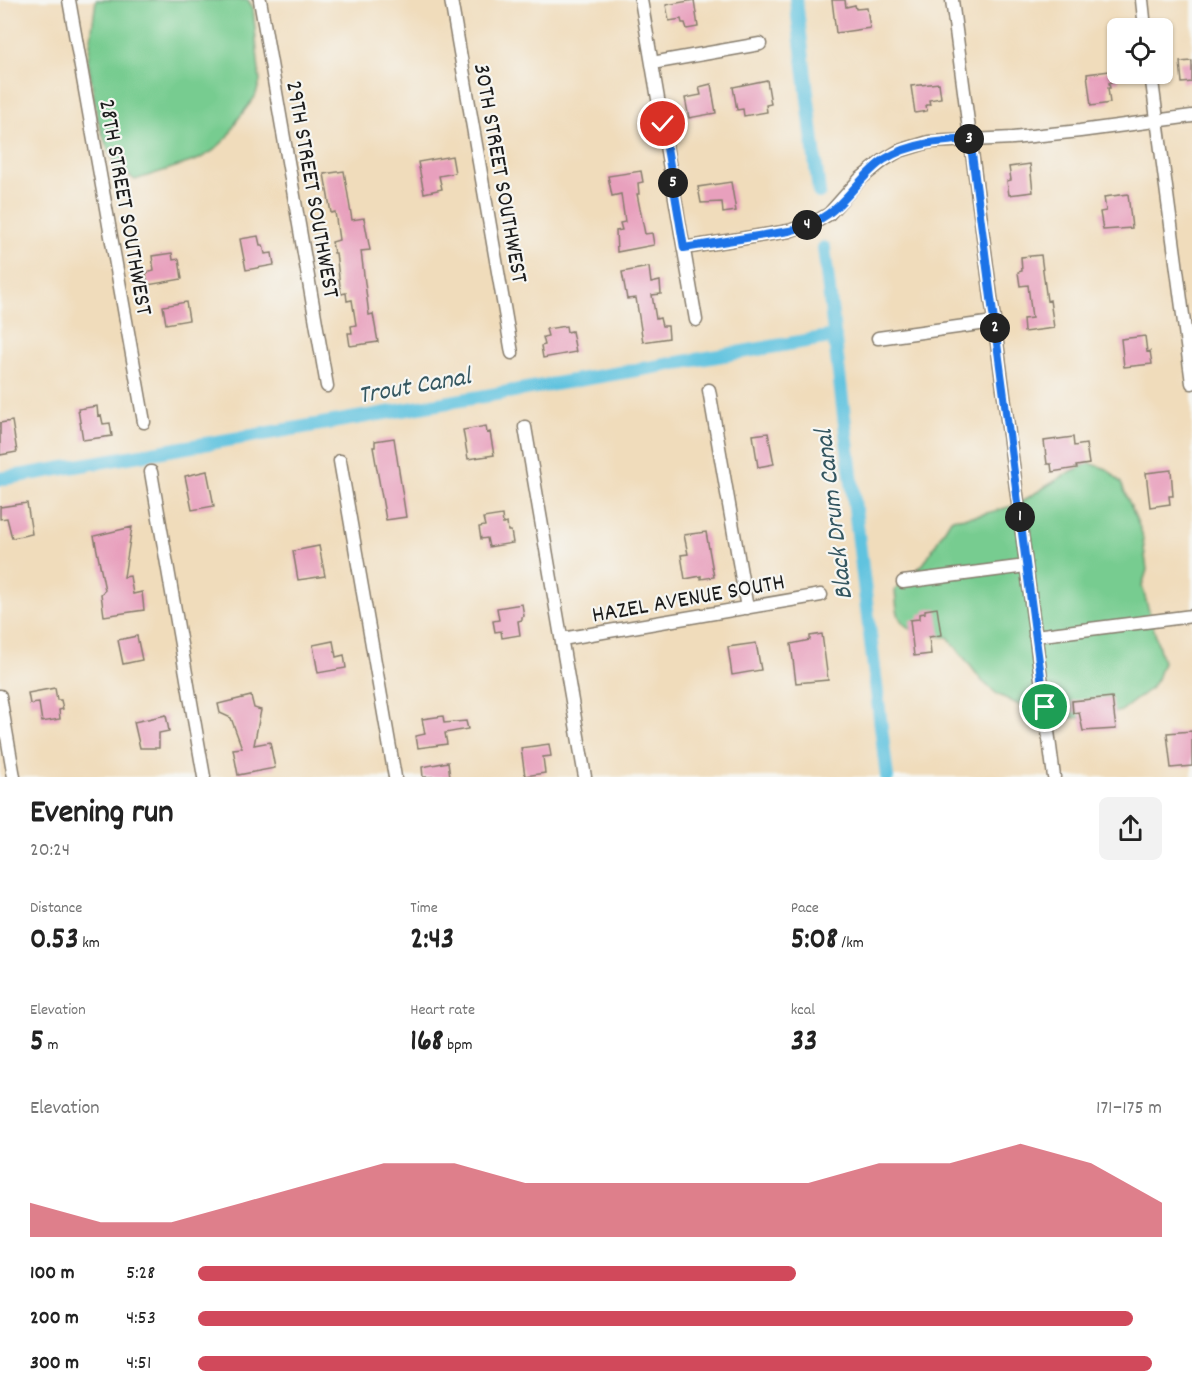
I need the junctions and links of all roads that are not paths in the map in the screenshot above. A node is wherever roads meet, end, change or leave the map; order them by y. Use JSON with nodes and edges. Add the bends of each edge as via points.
{"nodes":[{"id":1,"x":69,"y":0,"type":"edge"},
{"id":2,"x":260,"y":0,"type":"edge"},
{"id":3,"x":451,"y":0,"type":"edge"},
{"id":4,"x":641,"y":0,"type":"edge"},
{"id":5,"x":952,"y":0,"type":"edge"},
{"id":6,"x":1142,"y":0,"type":"edge"},
{"id":7,"x":1144,"y":18,"type":"edge"},
{"id":8,"x":760,"y":44,"type":"dead end"},
{"id":9,"x":652,"y":63,"type":"junction"},
{"id":10,"x":1152,"y":84,"type":"edge"},
{"id":11,"x":1192,"y":116,"type":"edge"},
{"id":12,"x":1157,"y":121,"type":"junction"},
{"id":13,"x":970,"y":139,"type":"junction"},
{"id":14,"x":684,"y":248,"type":"junction"},
{"id":15,"x":696,"y":320,"type":"dead end"},
{"id":16,"x":994,"y":322,"type":"junction"},
{"id":17,"x":878,"y":338,"type":"dead end"},
{"id":18,"x":512,"y":353,"type":"dead end"},
{"id":19,"x":1192,"y":383,"type":"edge"},
{"id":20,"x":327,"y":386,"type":"dead end"},
{"id":21,"x":709,"y":390,"type":"dead end"},
{"id":22,"x":144,"y":422,"type":"dead end"},
{"id":23,"x":525,"y":427,"type":"dead end"},
{"id":24,"x":340,"y":461,"type":"dead end"},
{"id":25,"x":152,"y":472,"type":"dead end"},
{"id":26,"x":1026,"y":566,"type":"junction"},
{"id":27,"x":903,"y":582,"type":"dead end"},
{"id":28,"x":821,"y":595,"type":"dead end"},
{"id":29,"x":747,"y":609,"type":"junction"},
{"id":30,"x":1192,"y":616,"type":"edge"},
{"id":31,"x":1035,"y":636,"type":"junction"},
{"id":32,"x":562,"y":639,"type":"junction"},
{"id":33,"x":0,"y":696,"type":"edge"},
{"id":34,"x":14,"y":777,"type":"edge"},
{"id":35,"x":204,"y":777,"type":"edge"},
{"id":36,"x":395,"y":777,"type":"edge"},
{"id":37,"x":585,"y":777,"type":"edge"},
{"id":38,"x":1054,"y":777,"type":"edge"}],
"edges":[{"from":1,"to":22,"type":"street","name":"28TH STREET SOUTHWEST"},
{"from":2,"to":20,"type":"street","name":"29TH STREET SOUTHWEST"},
{"from":3,"to":18,"type":"street","name":"30TH STREET SOUTHWEST"},
{"from":4,"to":9,"type":"street"},
{"from":5,"to":13,"type":"street"},
{"from":6,"to":7,"type":"street"},
{"from":8,"to":9,"type":"street"},
{"from":9,"to":14,"type":"street"},
{"from":10,"to":12,"type":"street"},
{"from":11,"to":12,"type":"street"},
{"from":12,"to":13,"type":"street","via":[[1013,138]]},
{"from":12,"to":19,"type":"street"},
{"from":13,"to":14,"type":"street","via":[[929,142],[899,151],[872,169],[829,214],[804,226]]},
{"from":13,"to":16,"type":"street"},
{"from":14,"to":15,"type":"street"},
{"from":16,"to":17,"type":"street"},
{"from":16,"to":26,"type":"street"},
{"from":21,"to":29,"type":"street"},
{"from":23,"to":32,"type":"street"},
{"from":24,"to":36,"type":"street"},
{"from":25,"to":35,"type":"street"},
{"from":26,"to":27,"type":"street"},
{"from":26,"to":31,"type":"street"},
{"from":28,"to":29,"type":"street","name":"HAZEL AVENUE SOUTH"},
{"from":29,"to":32,"type":"street","name":"HAZEL AVENUE SOUTH"},
{"from":30,"to":31,"type":"street"},
{"from":31,"to":38,"type":"street"},
{"from":32,"to":37,"type":"street"},
{"from":33,"to":34,"type":"street"}]}
